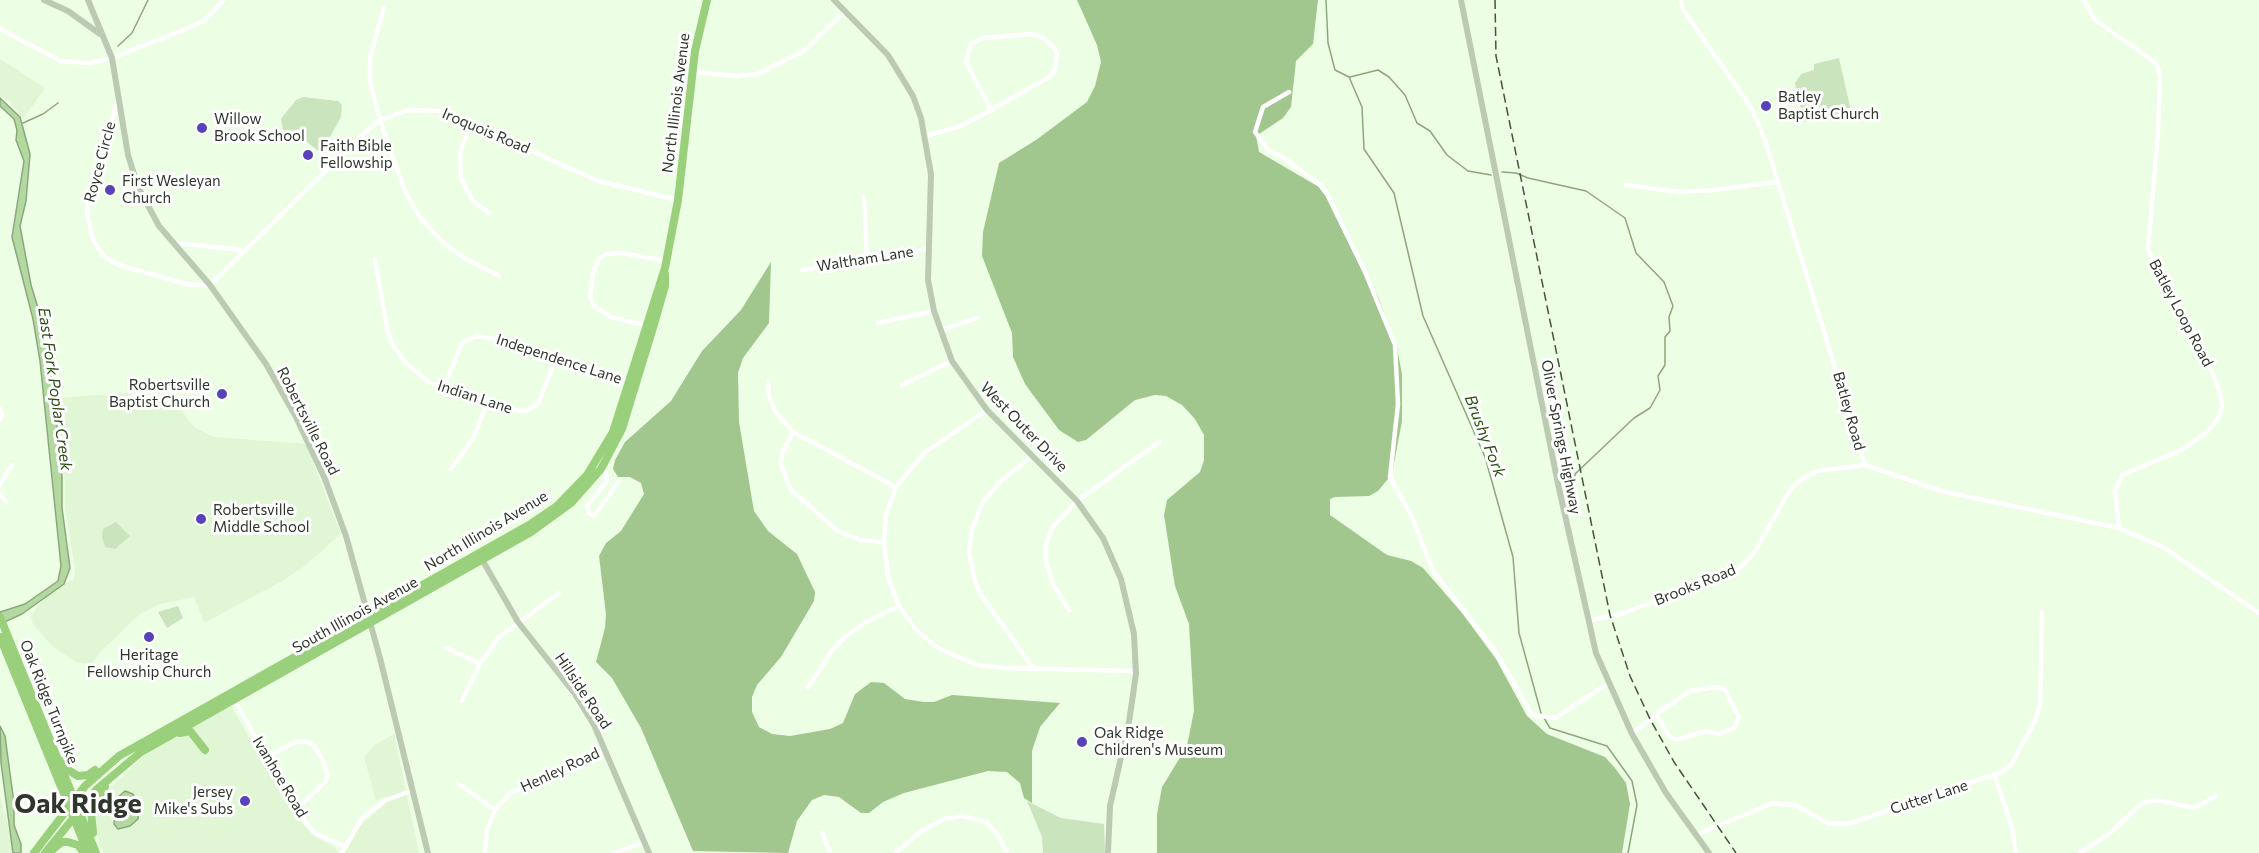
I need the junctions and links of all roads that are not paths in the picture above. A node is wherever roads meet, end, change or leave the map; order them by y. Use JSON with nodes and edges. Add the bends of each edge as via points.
{"nodes":[{"id":1,"x":44,"y":0,"type":"edge"},
{"id":2,"x":88,"y":0,"type":"edge"},
{"id":3,"x":224,"y":0,"type":"edge"},
{"id":4,"x":707,"y":0,"type":"edge"},
{"id":5,"x":834,"y":0,"type":"edge"},
{"id":6,"x":1461,"y":0,"type":"edge"},
{"id":7,"x":1680,"y":0,"type":"edge"},
{"id":8,"x":2084,"y":0,"type":"edge"},
{"id":9,"x":384,"y":7,"type":"dead end"},
{"id":10,"x":845,"y":11,"type":"junction"},
{"id":11,"x":0,"y":29,"type":"edge"},
{"id":12,"x":103,"y":36,"type":"junction"},
{"id":13,"x":112,"y":58,"type":"junction"},
{"id":14,"x":692,"y":72,"type":"junction"},
{"id":15,"x":1289,"y":92,"type":"dead end"},
{"id":16,"x":120,"y":96,"type":"junction"},
{"id":17,"x":990,"y":110,"type":"junction"},
{"id":18,"x":380,"y":120,"type":"junction"},
{"id":19,"x":472,"y":122,"type":"junction"},
{"id":20,"x":926,"y":136,"type":"junction"},
{"id":21,"x":1778,"y":182,"type":"junction"},
{"id":22,"x":1626,"y":185,"type":"dead end"},
{"id":23,"x":864,"y":197,"type":"dead end"},
{"id":24,"x":678,"y":200,"type":"junction"},
{"id":25,"x":489,"y":213,"type":"dead end"},
{"id":26,"x":173,"y":243,"type":"junction"},
{"id":27,"x":928,"y":249,"type":"junction"},
{"id":28,"x":244,"y":252,"type":"junction"},
{"id":29,"x":867,"y":258,"type":"junction"},
{"id":30,"x":375,"y":259,"type":"dead end"},
{"id":31,"x":666,"y":264,"type":"junction"},
{"id":32,"x":802,"y":270,"type":"dead end"},
{"id":33,"x":499,"y":276,"type":"dead end"},
{"id":34,"x":210,"y":285,"type":"junction"},
{"id":35,"x":934,"y":311,"type":"junction"},
{"id":36,"x":977,"y":318,"type":"dead end"},
{"id":37,"x":878,"y":323,"type":"dead end"},
{"id":38,"x":650,"y":326,"type":"junction"},
{"id":39,"x":939,"y":331,"type":"junction"},
{"id":40,"x":556,"y":358,"type":"junction"},
{"id":41,"x":952,"y":361,"type":"junction"},
{"id":42,"x":768,"y":381,"type":"dead end"},
{"id":43,"x":633,"y":383,"type":"junction"},
{"id":44,"x":902,"y":385,"type":"dead end"},
{"id":45,"x":443,"y":389,"type":"junction"},
{"id":46,"x":487,"y":403,"type":"junction"},
{"id":47,"x":0,"y":409,"type":"edge"},
{"id":48,"x":987,"y":410,"type":"junction"},
{"id":49,"x":0,"y":420,"type":"edge"},
{"id":50,"x":793,"y":432,"type":"junction"},
{"id":51,"x":1159,"y":442,"type":"dead end"},
{"id":52,"x":1033,"y":455,"type":"junction"},
{"id":53,"x":12,"y":465,"type":"dead end"},
{"id":54,"x":1865,"y":465,"type":"junction"},
{"id":55,"x":597,"y":467,"type":"junction"},
{"id":56,"x":451,"y":469,"type":"dead end"},
{"id":57,"x":619,"y":481,"type":"dead end"},
{"id":58,"x":0,"y":485,"type":"edge"},
{"id":59,"x":896,"y":487,"type":"junction"},
{"id":60,"x":0,"y":494,"type":"edge"},
{"id":61,"x":1077,"y":501,"type":"junction"},
{"id":62,"x":6,"y":502,"type":"dead end"},
{"id":63,"x":2120,"y":528,"type":"junction"},
{"id":64,"x":884,"y":542,"type":"junction"},
{"id":65,"x":481,"y":556,"type":"junction"},
{"id":66,"x":559,"y":593,"type":"dead end"},
{"id":67,"x":899,"y":606,"type":"junction"},
{"id":68,"x":1069,"y":610,"type":"dead end"},
{"id":69,"x":2042,"y":612,"type":"dead end"},
{"id":70,"x":2259,"y":613,"type":"edge"},
{"id":71,"x":0,"y":617,"type":"edge"},
{"id":72,"x":368,"y":619,"type":"junction"},
{"id":73,"x":1587,"y":621,"type":"junction"},
{"id":74,"x":518,"y":622,"type":"junction"},
{"id":75,"x":0,"y":638,"type":"edge"},
{"id":76,"x":446,"y":648,"type":"dead end"},
{"id":77,"x":480,"y":664,"type":"junction"},
{"id":78,"x":1034,"y":669,"type":"junction"},
{"id":79,"x":13,"y":670,"type":"junction"},
{"id":80,"x":1136,"y":671,"type":"junction"},
{"id":81,"x":1609,"y":683,"type":"junction"},
{"id":82,"x":808,"y":688,"type":"dead end"},
{"id":83,"x":232,"y":695,"type":"junction"},
{"id":84,"x":462,"y":701,"type":"dead end"},
{"id":85,"x":1656,"y":714,"type":"junction"},
{"id":86,"x":200,"y":717,"type":"junction"},
{"id":87,"x":47,"y":733,"type":"junction"},
{"id":88,"x":1632,"y":734,"type":"junction"},
{"id":89,"x":606,"y":749,"type":"junction"},
{"id":90,"x":141,"y":752,"type":"junction"},
{"id":91,"x":118,"y":756,"type":"junction"},
{"id":92,"x":267,"y":757,"type":"junction"},
{"id":93,"x":127,"y":762,"type":"junction"},
{"id":94,"x":1995,"y":776,"type":"junction"},
{"id":95,"x":459,"y":784,"type":"dead end"},
{"id":96,"x":411,"y":791,"type":"junction"},
{"id":97,"x":2216,"y":796,"type":"dead end"},
{"id":98,"x":71,"y":802,"type":"junction"},
{"id":99,"x":296,"y":810,"type":"junction"},
{"id":100,"x":495,"y":810,"type":"junction"},
{"id":101,"x":75,"y":813,"type":"junction"},
{"id":102,"x":61,"y":814,"type":"junction"},
{"id":103,"x":822,"y":832,"type":"dead end"},
{"id":104,"x":1696,"y":835,"type":"junction"},
{"id":105,"x":645,"y":842,"type":"junction"},
{"id":106,"x":344,"y":846,"type":"junction"},
{"id":107,"x":34,"y":853,"type":"edge"},
{"id":108,"x":45,"y":853,"type":"edge"},
{"id":109,"x":50,"y":853,"type":"edge"},
{"id":110,"x":86,"y":853,"type":"edge"},
{"id":111,"x":98,"y":853,"type":"edge"},
{"id":112,"x":342,"y":853,"type":"edge"},
{"id":113,"x":428,"y":853,"type":"edge"},
{"id":114,"x":485,"y":853,"type":"edge"},
{"id":115,"x":614,"y":853,"type":"edge"},
{"id":116,"x":649,"y":853,"type":"edge"},
{"id":117,"x":830,"y":853,"type":"edge"},
{"id":118,"x":896,"y":853,"type":"edge"},
{"id":119,"x":1007,"y":853,"type":"edge"},
{"id":120,"x":1108,"y":853,"type":"edge"},
{"id":121,"x":1709,"y":853,"type":"edge"},
{"id":122,"x":2016,"y":853,"type":"edge"},
{"id":123,"x":2080,"y":853,"type":"edge"}],
"edges":[{"from":1,"to":12,"type":"street","via":[[84,20]]},
{"from":2,"to":12,"type":"street","name":"Robertsville Road"},
{"from":3,"to":13,"type":"street","via":[[200,23]]},
{"from":4,"to":14,"type":"highway","name":"North Illinois Avenue"},
{"from":5,"to":10,"type":"street","name":"West Outer Drive"},
{"from":6,"to":73,"type":"street","name":"Oliver Springs Highway"},
{"from":7,"to":21,"type":"street","name":"Batley Road","via":[[1752,109]]},
{"from":8,"to":63,"type":"street","name":"Batley Loop Road","via":[[2095,20],[2156,63],[2160,76],[2158,133],[2148,249],[2183,322],[2202,347],[2222,406],[2208,431],[2184,449],[2122,475],[2115,491]]},
{"from":9,"to":18,"type":"street","via":[[369,70]]},
{"from":10,"to":14,"type":"street","via":[[795,57],[758,74]]},
{"from":10,"to":20,"type":"street","name":"West Outer Drive","via":[[902,75]]},
{"from":11,"to":13,"type":"street","via":[[69,64]]},
{"from":12,"to":13,"type":"street","name":"Robertsville Road"},
{"from":13,"to":16,"type":"street","name":"Robertsville Road"},
{"from":14,"to":24,"type":"highway","name":"North Illinois Avenue"},
{"from":15,"to":81,"type":"street","via":[[1263,107],[1256,132],[1270,152],[1284,158],[1327,194],[1395,345],[1398,404],[1389,470],[1432,571],[1495,651],[1535,716],[1550,718],[1562,714]]},
{"from":16,"to":26,"type":"street","name":"Robertsville Road","via":[[128,155],[138,187]]},
{"from":16,"to":34,"type":"street","name":"Royce Circle","via":[[90,192],[87,212],[93,240],[104,257],[119,265],[190,285]]},
{"from":17,"to":17,"type":"street","via":[[1049,77],[1057,61],[1050,42],[1031,34],[979,39],[971,44],[966,62]]},
{"from":17,"to":20,"type":"street","via":[[961,126]]},
{"from":18,"to":19,"type":"street","name":"Iroquois Road","via":[[404,111],[428,110],[444,111]]},
{"from":18,"to":28,"type":"street","name":"Iroquois Road"},
{"from":18,"to":33,"type":"street","via":[[405,191],[426,226],[449,248]]},
{"from":19,"to":24,"type":"street","name":"Iroquois Road","via":[[598,181]]},
{"from":19,"to":25,"type":"street","via":[[460,152],[461,178],[473,201]]},
{"from":20,"to":27,"type":"street","name":"West Outer Drive","via":[[932,185]]},
{"from":21,"to":22,"type":"street","via":[[1679,192]]},
{"from":21,"to":54,"type":"street","name":"Batley Road"},
{"from":23,"to":29,"type":"street"},
{"from":24,"to":31,"type":"highway","name":"North Illinois Avenue"},
{"from":26,"to":28,"type":"street"},
{"from":26,"to":34,"type":"street","name":"Robertsville Road"},
{"from":27,"to":29,"type":"street","name":"Waltham Lane"},
{"from":27,"to":35,"type":"street","name":"West Outer Drive"},
{"from":28,"to":34,"type":"street","name":"Iroquois Road"},
{"from":29,"to":32,"type":"street","name":"Waltham Lane"},
{"from":30,"to":45,"type":"street","name":"Indian Lane","via":[[394,347],[415,372]]},
{"from":31,"to":38,"type":"highway","name":"North Illinois Avenue"},
{"from":31,"to":38,"type":"street","via":[[614,252],[598,259],[592,273],[590,297],[594,306],[611,317]]},
{"from":34,"to":72,"type":"street","name":"Robertsville Road","via":[[266,364],[308,442],[346,536]]},
{"from":35,"to":37,"type":"street"},
{"from":35,"to":39,"type":"street","name":"West Outer Drive"},
{"from":36,"to":39,"type":"street"},
{"from":38,"to":43,"type":"highway","name":"North Illinois Avenue"},
{"from":39,"to":41,"type":"street","name":"West Outer Drive"},
{"from":40,"to":43,"type":"street","name":"Independence Lane"},
{"from":40,"to":45,"type":"street","name":"Independence Lane","via":[[484,336],[471,336],[460,345]]},
{"from":40,"to":46,"type":"street","name":"Indian Lane","via":[[541,400],[534,408],[524,412]]},
{"from":41,"to":44,"type":"street"},
{"from":41,"to":48,"type":"street","name":"West Outer Drive"},
{"from":42,"to":50,"type":"street","via":[[775,411]]},
{"from":43,"to":55,"type":"highway","name":"North Illinois Avenue"},
{"from":45,"to":46,"type":"street","name":"Indian Lane"},
{"from":46,"to":56,"type":"street","via":[[473,439]]},
{"from":47,"to":49,"type":"street"},
{"from":48,"to":52,"type":"street","name":"West Outer Drive"},
{"from":48,"to":59,"type":"street","via":[[924,453]]},
{"from":50,"to":59,"type":"street"},
{"from":50,"to":64,"type":"street","via":[[781,465],[791,490],[828,525],[846,536]]},
{"from":51,"to":61,"type":"street"},
{"from":52,"to":61,"type":"street","name":"West Outer Drive"},
{"from":52,"to":78,"type":"street","via":[[983,502],[972,529],[969,552],[981,595]]},
{"from":53,"to":58,"type":"street"},
{"from":54,"to":63,"type":"street","name":"Batley Road","via":[[1941,491]]},
{"from":54,"to":73,"type":"street","name":"Brooks Road","via":[[1817,471],[1791,488],[1754,553],[1740,568],[1621,614]]},
{"from":55,"to":57,"type":"street","via":[[606,473],[607,481],[586,506],[589,514],[594,516]]},
{"from":55,"to":65,"type":"highway","name":"North Illinois Avenue","via":[[557,506]]},
{"from":59,"to":64,"type":"street","via":[[886,514]]},
{"from":60,"to":62,"type":"street"},
{"from":61,"to":68,"type":"street","via":[[1056,522],[1046,552],[1051,577]]},
{"from":61,"to":80,"type":"street","name":"West Outer Drive","via":[[1103,538],[1121,579],[1132,624]]},
{"from":63,"to":70,"type":"street","name":"Batley Road","via":[[2163,547]]},
{"from":64,"to":67,"type":"street","via":[[888,576]]},
{"from":65,"to":72,"type":"highway","name":"North Illinois Avenue"},
{"from":65,"to":74,"type":"street","name":"Hillside Road"},
{"from":66,"to":74,"type":"street"},
{"from":67,"to":78,"type":"street","via":[[926,639],[950,655],[991,668]]},
{"from":67,"to":82,"type":"street","via":[[864,623],[843,639]]},
{"from":69,"to":94,"type":"street","name":"Cutter Lane","via":[[2040,705],[2011,765]]},
{"from":71,"to":87,"type":"highway","name":"Oak Ridge Turnpike"},
{"from":72,"to":83,"type":"highway","name":"North Illinois Avenue"},
{"from":72,"to":96,"type":"street","name":"Robertsville Road"},
{"from":73,"to":81,"type":"street","name":"Oliver Springs Highway"},
{"from":74,"to":77,"type":"street","via":[[499,637]]},
{"from":74,"to":89,"type":"street","name":"Hillside Road","via":[[574,694]]},
{"from":75,"to":79,"type":"highway","name":"Oak Ridge Turnpike"},
{"from":76,"to":77,"type":"street"},
{"from":77,"to":84,"type":"street"},
{"from":78,"to":80,"type":"street"},
{"from":79,"to":98,"type":"highway","name":"Oak Ridge Turnpike"},
{"from":79,"to":102,"type":"highway","via":[[60,801]]},
{"from":80,"to":120,"type":"street","name":"West Outer Drive","via":[[1110,806]]},
{"from":81,"to":88,"type":"street","name":"Oliver Springs Highway"},
{"from":83,"to":86,"type":"highway"},
{"from":83,"to":91,"type":"highway","name":"North Illinois Avenue"},
{"from":83,"to":92,"type":"street","name":"Ivanhoe Road"},
{"from":85,"to":85,"type":"street","via":[[1670,737],[1677,740],[1705,731],[1719,734],[1734,728],[1739,717],[1725,690],[1716,687],[1690,691]]},
{"from":85,"to":88,"type":"street"},
{"from":86,"to":90,"type":"highway"},
{"from":86,"to":90,"type":"highway","via":[[196,727],[205,750],[195,734],[185,731]]},
{"from":87,"to":91,"type":"highway","via":[[68,770],[78,776],[88,775]]},
{"from":87,"to":98,"type":"highway","name":"Oak Ridge Turnpike"},
{"from":88,"to":104,"type":"street","name":"Oliver Springs Highway"},
{"from":89,"to":100,"type":"street","name":"Henley Road","via":[[517,790]]},
{"from":89,"to":105,"type":"street","name":"Hillside Road"},
{"from":90,"to":93,"type":"highway"},
{"from":91,"to":98,"type":"highway","name":"North Illinois Avenue"},
{"from":92,"to":99,"type":"street","name":"Ivanhoe Road"},
{"from":92,"to":99,"type":"street","via":[[304,741],[313,745],[323,760],[326,781]]},
{"from":93,"to":101,"type":"highway"},
{"from":93,"to":111,"type":"highway","via":[[99,795],[91,811]]},
{"from":94,"to":104,"type":"street","name":"Cutter Lane","via":[[1851,823],[1829,824],[1795,805],[1773,803]]},
{"from":94,"to":122,"type":"street"},
{"from":95,"to":100,"type":"street"},
{"from":96,"to":106,"type":"street","via":[[374,808],[355,826]]},
{"from":96,"to":113,"type":"street","name":"Robertsville Road"},
{"from":97,"to":123,"type":"street","via":[[2194,808],[2157,800],[2142,803],[2109,834]]},
{"from":98,"to":101,"type":"highway","name":"Oak Ridge Turnpike"},
{"from":98,"to":102,"type":"highway"},
{"from":99,"to":106,"type":"street","name":"Ivanhoe Road","via":[[315,832]]},
{"from":100,"to":114,"type":"street","via":[[487,830]]},
{"from":101,"to":108,"type":"highway"},
{"from":101,"to":110,"type":"highway","name":"Oak Ridge Turnpike"},
{"from":101,"to":111,"type":"highway","name":"Oak Ridge Turnpike"},
{"from":102,"to":107,"type":"highway"},
{"from":103,"to":117,"type":"street"},
{"from":104,"to":121,"type":"street","name":"Oliver Springs Highway"},
{"from":105,"to":115,"type":"street"},
{"from":105,"to":116,"type":"street","name":"Hillside Road"},
{"from":106,"to":112,"type":"street"},
{"from":109,"to":110,"type":"highway","via":[[65,842],[78,845]]},
{"from":118,"to":119,"type":"street","via":[[920,832],[954,816],[972,816],[986,822]]}]}
